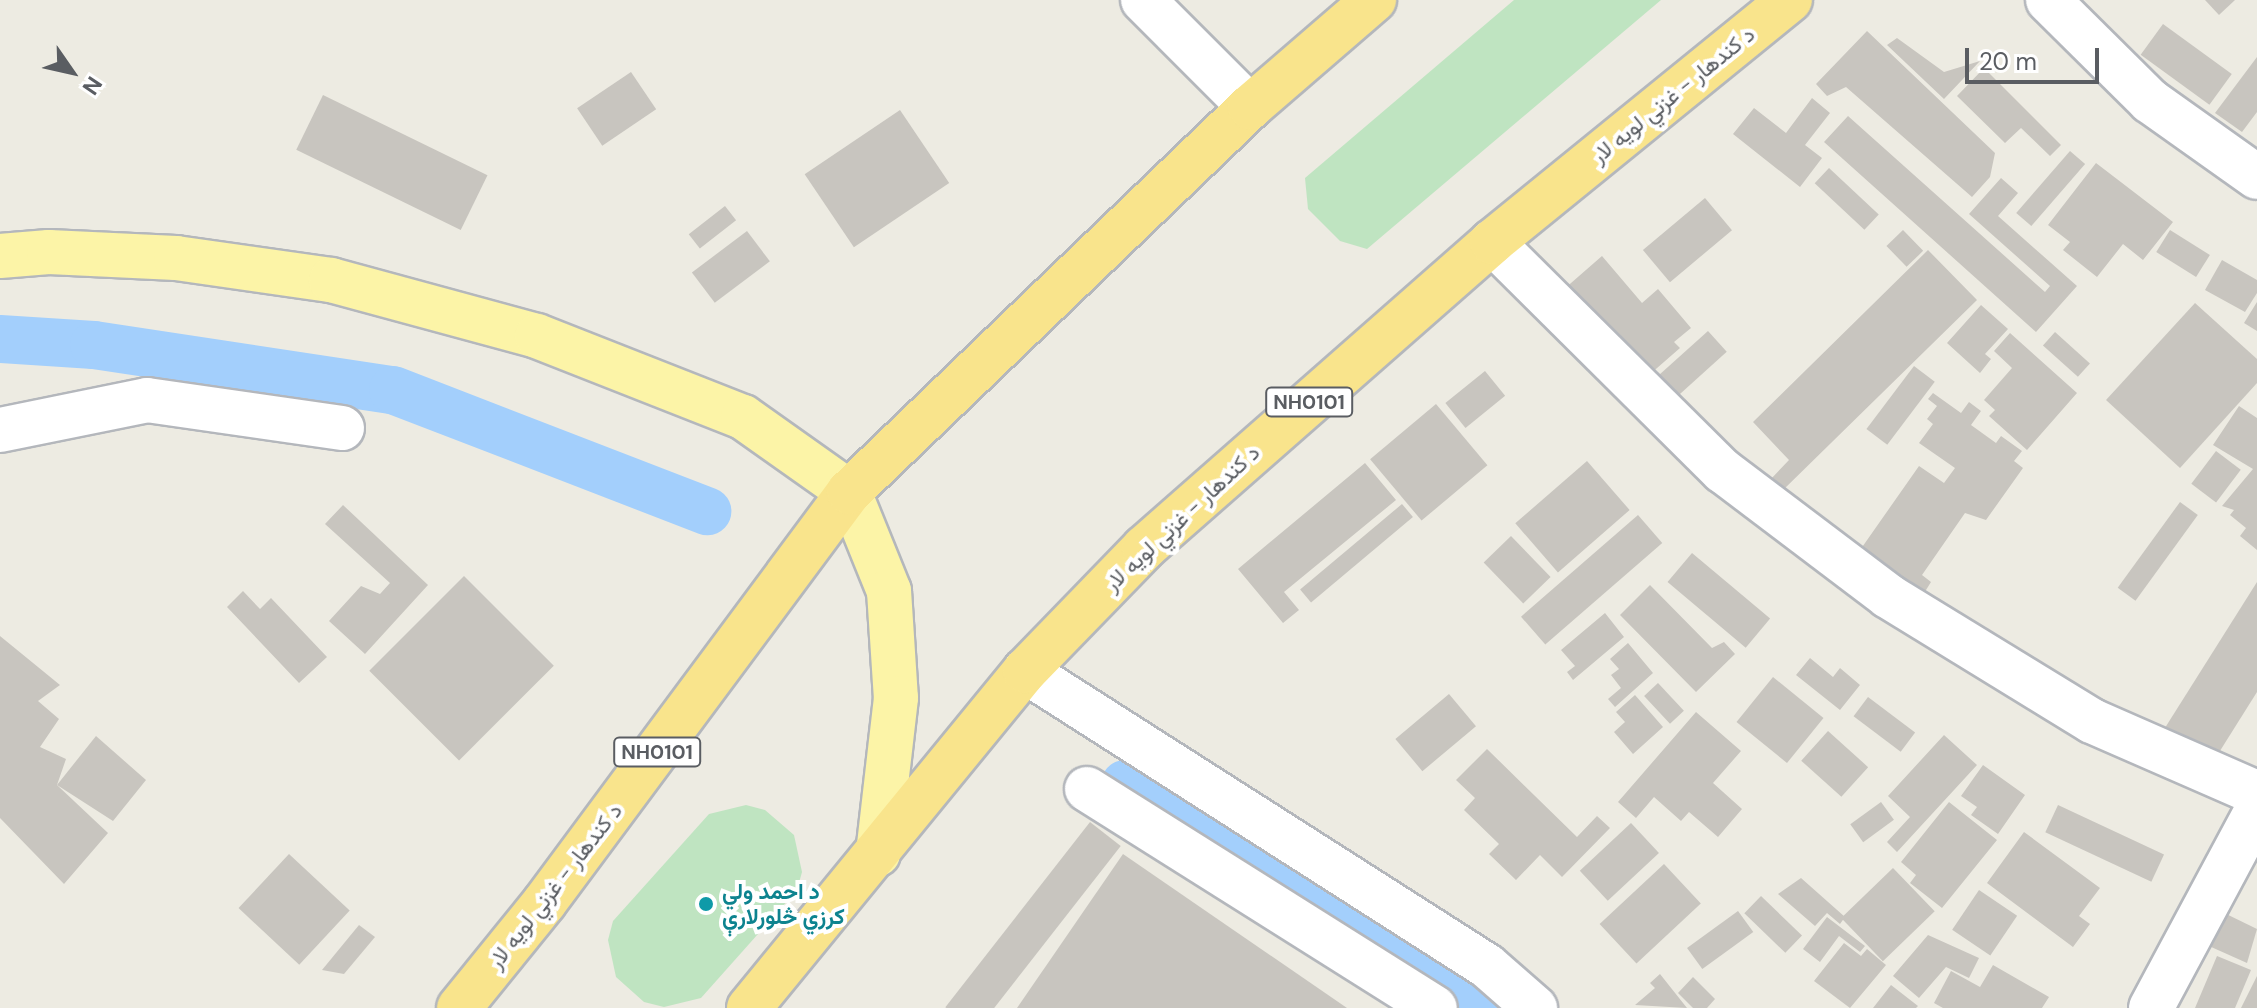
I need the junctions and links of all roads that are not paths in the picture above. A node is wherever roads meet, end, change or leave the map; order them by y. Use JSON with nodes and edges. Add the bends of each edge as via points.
{"nodes":[{"id":1,"x":1143,"y":0,"type":"edge"},
{"id":2,"x":1374,"y":0,"type":"edge"},
{"id":3,"x":1790,"y":0,"type":"edge"},
{"id":4,"x":2048,"y":0,"type":"edge"},
{"id":5,"x":1250,"y":107,"type":"junction"},
{"id":6,"x":2257,"y":177,"type":"edge"},
{"id":7,"x":1492,"y":242,"type":"junction"},
{"id":8,"x":0,"y":256,"type":"edge"},
{"id":9,"x":342,"y":428,"type":"dead end"},
{"id":10,"x":0,"y":430,"type":"edge"},
{"id":11,"x":849,"y":492,"type":"junction"},
{"id":12,"x":1025,"y":671,"type":"junction"},
{"id":13,"x":1087,"y":789,"type":"dead end"},
{"id":14,"x":2257,"y":793,"type":"edge"},
{"id":15,"x":2257,"y":810,"type":"edge"},
{"id":16,"x":878,"y":854,"type":"junction"},
{"id":17,"x":1487,"y":966,"type":"junction"},
{"id":18,"x":459,"y":1008,"type":"edge"},
{"id":19,"x":749,"y":1008,"type":"edge"},
{"id":20,"x":1435,"y":1008,"type":"edge"},
{"id":21,"x":1455,"y":1008,"type":"edge"},
{"id":22,"x":1535,"y":1008,"type":"edge"},
{"id":23,"x":2151,"y":1008,"type":"edge"}],
"edges":[{"from":1,"to":5,"type":"street"},
{"from":2,"to":5,"type":"highway","name":"د کندهار - غزني لويه لار","number":"NH0101"},
{"from":3,"to":7,"type":"highway","name":"د کندهار - غزني لويه لار","number":"NH0101"},
{"from":4,"to":6,"type":"street","via":[[2150,101]]},
{"from":5,"to":11,"type":"highway","name":"د کندهار - غزني لويه لار","number":"NH0101"},
{"from":7,"to":12,"type":"highway","name":"د کندهار - غزني لويه لار","number":"NH0101","via":[[1144,548]]},
{"from":7,"to":14,"type":"street","via":[[1723,471],[1888,596],[2092,721]]},
{"from":8,"to":11,"type":"main road","via":[[49,252],[176,258],[331,280],[537,336],[743,417]]},
{"from":9,"to":10,"type":"street","via":[[147,400]]},
{"from":11,"to":16,"type":"main road","via":[[889,591],[896,698]]},
{"from":11,"to":18,"type":"highway","name":"د کندهار - غزني لويه لار","number":"NH0101","via":[[544,903]]},
{"from":12,"to":16,"type":"highway","name":"د کندهار - غزني لويه لار","number":"NH0101"},
{"from":12,"to":17,"type":"street"},
{"from":13,"to":20,"type":"street"},
{"from":15,"to":23,"type":"street"},
{"from":16,"to":19,"type":"highway","name":"د کندهار - غزني لويه لار","number":"NH0101"},
{"from":17,"to":21,"type":"street"},
{"from":17,"to":22,"type":"street"}]}
